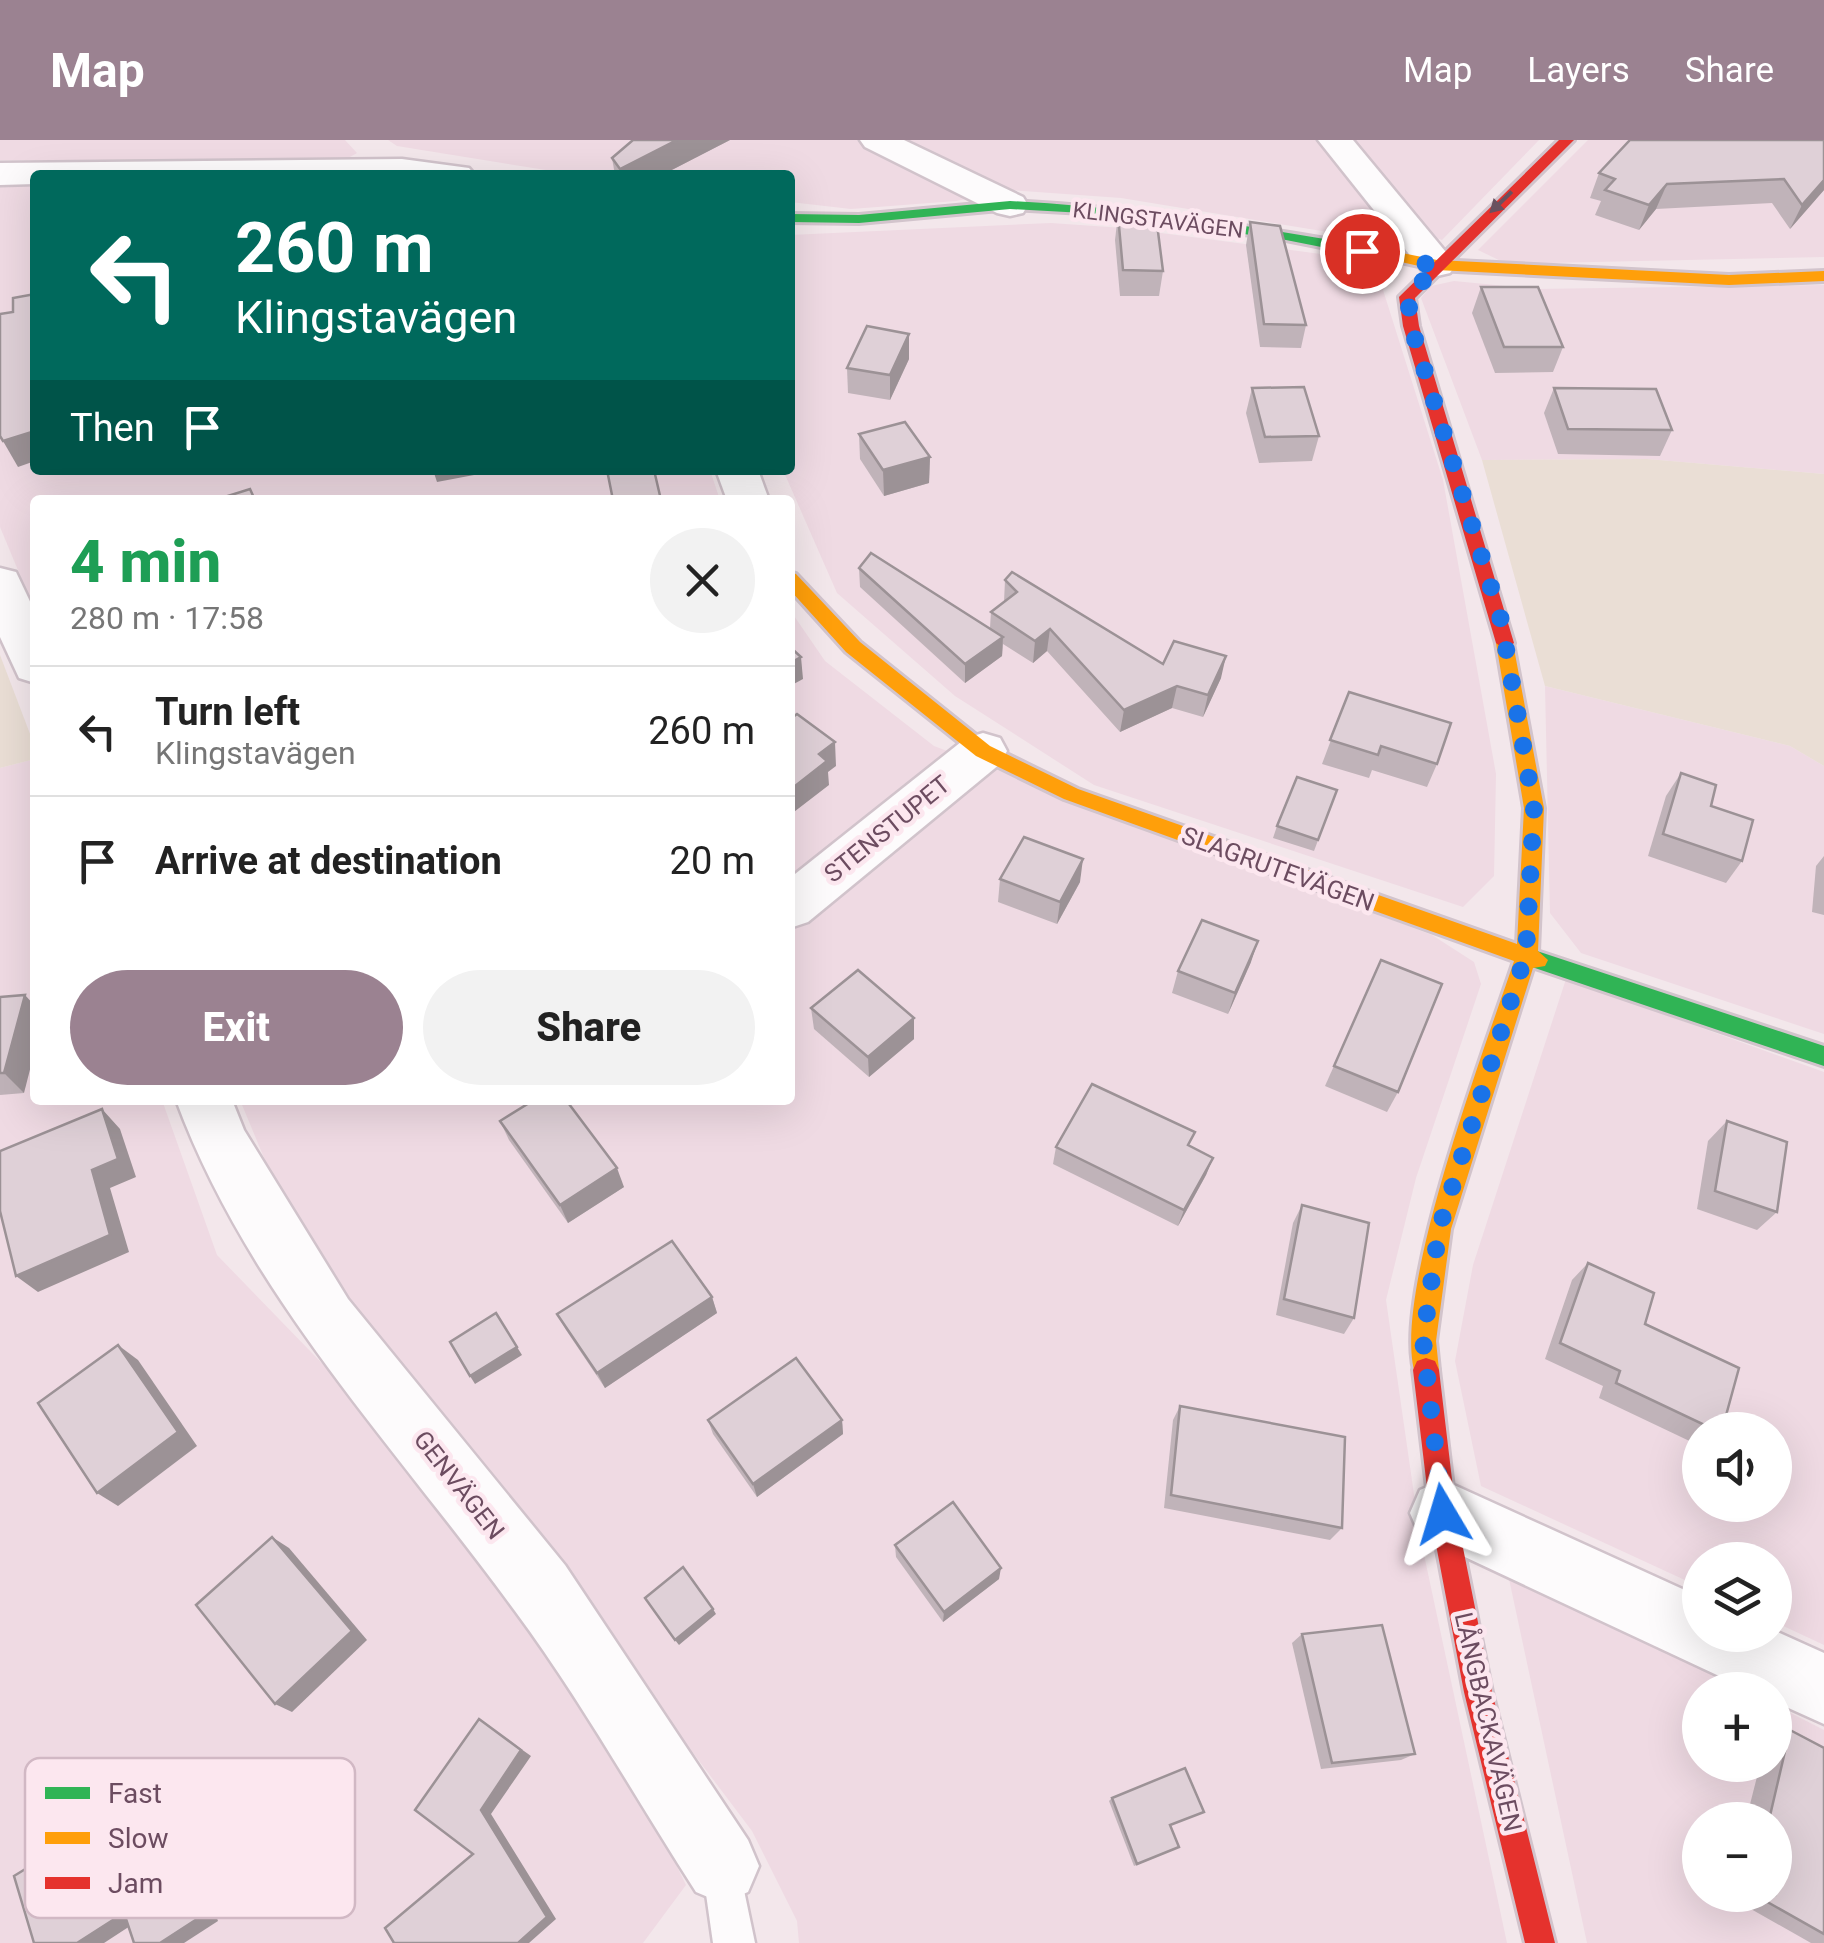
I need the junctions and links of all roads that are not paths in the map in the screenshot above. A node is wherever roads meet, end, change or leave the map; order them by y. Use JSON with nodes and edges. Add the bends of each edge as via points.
{"nodes":[{"id":1,"x":360,"y":140,"type":"edge"},
{"id":2,"x":876,"y":140,"type":"edge"},
{"id":3,"x":1335,"y":140,"type":"edge"},
{"id":4,"x":1566,"y":140,"type":"edge"},
{"id":5,"x":402,"y":170,"type":"edge"},
{"id":6,"x":0,"y":174,"type":"edge"},
{"id":7,"x":30,"y":174,"type":"edge"},
{"id":8,"x":1010,"y":205,"type":"junction"},
{"id":9,"x":795,"y":218,"type":"edge"},
{"id":10,"x":1437,"y":266,"type":"junction"},
{"id":11,"x":1824,"y":276,"type":"edge"},
{"id":12,"x":0,"y":582,"type":"edge"},
{"id":13,"x":795,"y":583,"type":"edge"},
{"id":14,"x":30,"y":654,"type":"edge"},
{"id":15,"x":982,"y":751,"type":"junction"},
{"id":16,"x":795,"y":903,"type":"edge"},
{"id":17,"x":1526,"y":953,"type":"junction"},
{"id":18,"x":1824,"y":1056,"type":"edge"},
{"id":19,"x":206,"y":1105,"type":"edge"},
{"id":20,"x":1443,"y":1514,"type":"junction"},
{"id":21,"x":1682,"y":1624,"type":"edge"},
{"id":22,"x":1745,"y":1652,"type":"edge"},
{"id":23,"x":1824,"y":1688,"type":"edge"},
{"id":24,"x":722,"y":1866,"type":"joint"},
{"id":25,"x":734,"y":1943,"type":"edge"},
{"id":26,"x":1540,"y":1943,"type":"edge"}],
"edges":[{"from":1,"to":5,"type":"street"},
{"from":2,"to":8,"type":"street"},
{"from":3,"to":10,"type":"street"},
{"from":4,"to":10,"type":"street","name":"LÅNGBACKAVÄGEN","one_way":true},
{"from":6,"to":7,"type":"street"},
{"from":8,"to":9,"type":"street","name":"KLINGSTAVÄGEN"},
{"from":8,"to":10,"type":"street","name":"KLINGSTAVÄGEN","via":[[1120,212]]},
{"from":10,"to":11,"type":"street","name":"KLINGSTAVÄGEN","via":[[1729,280]]},
{"from":10,"to":17,"type":"street","name":"LÅNGBACKAVÄGEN","via":[[1408,297],[1411,326],[1501,620],[1534,808]]},
{"from":12,"to":14,"type":"street"},
{"from":13,"to":15,"type":"street","name":"SLAGRUTEVÄGEN","via":[[853,647]]},
{"from":15,"to":16,"type":"street","name":"STENSTUPET"},
{"from":15,"to":17,"type":"street","name":"SLAGRUTEVÄGEN","via":[[1071,794]]},
{"from":17,"to":18,"type":"street","name":"SLAGRUTEVÄGEN"},
{"from":17,"to":20,"type":"street","name":"LÅNGBACKAVÄGEN","via":[[1439,1229],[1423,1340]]},
{"from":19,"to":24,"type":"street","name":"GENVÄGEN","via":[[220,1142],[326,1318],[540,1588]]},
{"from":20,"to":21,"type":"street"},
{"from":20,"to":26,"type":"street","name":"LÅNGBACKAVÄGEN","via":[[1478,1692]]},
{"from":22,"to":23,"type":"street"},
{"from":24,"to":25,"type":"lane"}]}
